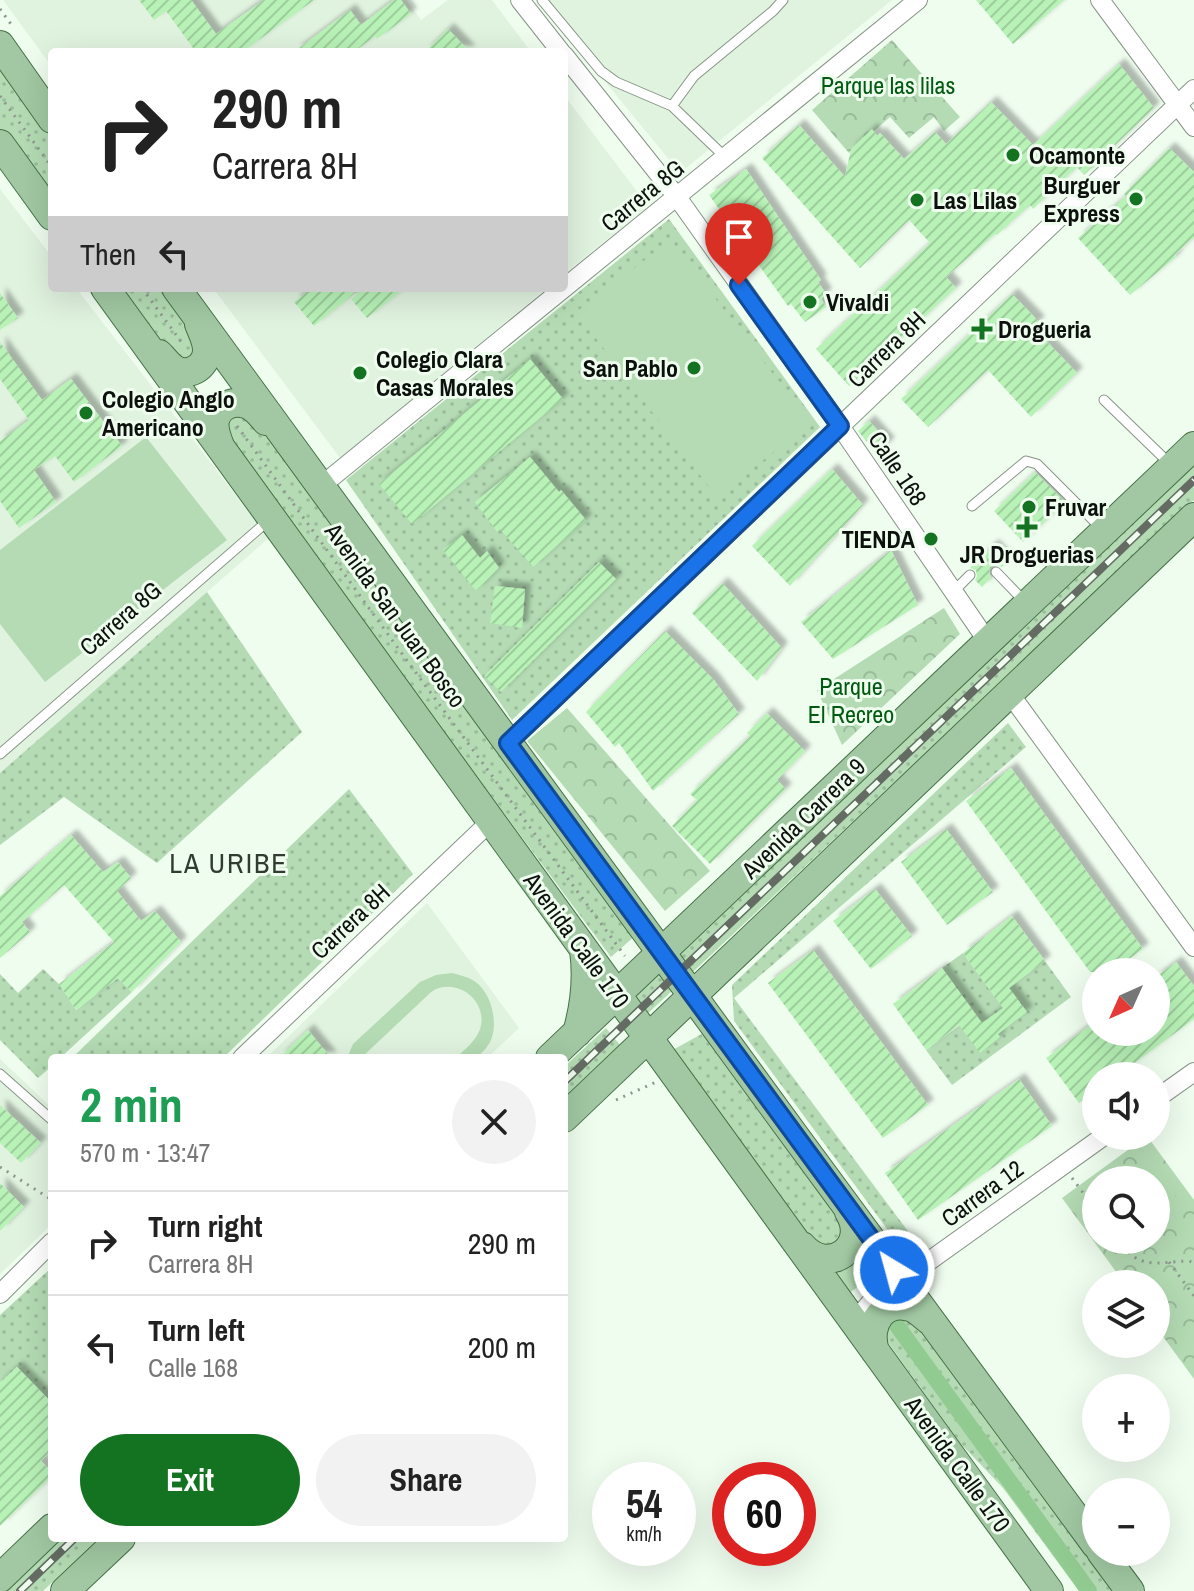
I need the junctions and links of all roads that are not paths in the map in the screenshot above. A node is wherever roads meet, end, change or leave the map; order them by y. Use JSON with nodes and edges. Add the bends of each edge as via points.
{"nodes":[{"id":1,"x":520,"y":0,"type":"edge"},
{"id":2,"x":542,"y":0,"type":"edge"},
{"id":3,"x":783,"y":0,"type":"edge"},
{"id":4,"x":918,"y":0,"type":"edge"},
{"id":5,"x":1100,"y":0,"type":"edge"},
{"id":6,"x":0,"y":45,"type":"edge"},
{"id":7,"x":558,"y":48,"type":"edge"},
{"id":8,"x":568,"y":60,"type":"edge"},
{"id":9,"x":1194,"y":89,"type":"edge"},
{"id":10,"x":1177,"y":104,"type":"junction"},
{"id":11,"x":672,"y":106,"type":"junction"},
{"id":12,"x":48,"y":113,"type":"edge"},
{"id":13,"x":1194,"y":127,"type":"edge"},
{"id":14,"x":0,"y":144,"type":"edge"},
{"id":15,"x":726,"y":158,"type":"junction"},
{"id":16,"x":677,"y":197,"type":"junction"},
{"id":17,"x":48,"y":210,"type":"edge"},
{"id":18,"x":568,"y":285,"type":"edge"},
{"id":19,"x":108,"y":292,"type":"edge"},
{"id":20,"x":179,"y":292,"type":"edge"},
{"id":21,"x":560,"y":292,"type":"edge"},
{"id":22,"x":123,"y":311,"type":"junction"},
{"id":23,"x":196,"y":315,"type":"junction"},
{"id":24,"x":1104,"y":400,"type":"dead end"},
{"id":25,"x":840,"y":426,"type":"junction"},
{"id":26,"x":220,"y":446,"type":"junction"},
{"id":27,"x":1194,"y":446,"type":"edge"},
{"id":28,"x":302,"y":461,"type":"junction"},
{"id":29,"x":1173,"y":466,"type":"junction"},
{"id":30,"x":321,"y":486,"type":"junction"},
{"id":31,"x":972,"y":506,"type":"dead end"},
{"id":32,"x":1194,"y":517,"type":"edge"},
{"id":33,"x":272,"y":518,"type":"junction"},
{"id":34,"x":1105,"y":531,"type":"junction"},
{"id":35,"x":996,"y":572,"type":"dead end"},
{"id":36,"x":970,"y":575,"type":"dead end"},
{"id":37,"x":953,"y":592,"type":"junction"},
{"id":38,"x":1027,"y":604,"type":"junction"},
{"id":39,"x":988,"y":642,"type":"junction"},
{"id":40,"x":1010,"y":694,"type":"junction"},
{"id":41,"x":508,"y":743,"type":"junction"},
{"id":42,"x":0,"y":754,"type":"edge"},
{"id":43,"x":491,"y":821,"type":"junction"},
{"id":44,"x":1194,"y":947,"type":"edge"},
{"id":45,"x":584,"y":949,"type":"junction"},
{"id":46,"x":662,"y":952,"type":"junction"},
{"id":47,"x":617,"y":995,"type":"junction"},
{"id":48,"x":693,"y":995,"type":"junction"},
{"id":49,"x":577,"y":1033,"type":"junction"},
{"id":50,"x":649,"y":1038,"type":"junction"},
{"id":51,"x":246,"y":1054,"type":"edge"},
{"id":52,"x":554,"y":1054,"type":"edge"},
{"id":53,"x":1194,"y":1072,"type":"edge"},
{"id":54,"x":0,"y":1074,"type":"edge"},
{"id":55,"x":609,"y":1076,"type":"junction"},
{"id":56,"x":669,"y":1079,"type":"junction"},
{"id":57,"x":1170,"y":1089,"type":"edge"},
{"id":58,"x":568,"y":1114,"type":"edge"},
{"id":59,"x":48,"y":1116,"type":"edge"},
{"id":60,"x":1084,"y":1150,"type":"edge"},
{"id":61,"x":841,"y":1198,"type":"junction"},
{"id":62,"x":796,"y":1240,"type":"junction"},
{"id":63,"x":48,"y":1246,"type":"edge"},
{"id":64,"x":902,"y":1281,"type":"junction"},
{"id":65,"x":0,"y":1294,"type":"edge"},
{"id":66,"x":856,"y":1324,"type":"junction"},
{"id":67,"x":934,"y":1325,"type":"junction"},
{"id":68,"x":875,"y":1351,"type":"junction"},
{"id":69,"x":983,"y":1499,"type":"junction"},
{"id":70,"x":1082,"y":1526,"type":"edge"},
{"id":71,"x":48,"y":1532,"type":"edge"},
{"id":72,"x":117,"y":1542,"type":"edge"},
{"id":73,"x":1111,"y":1566,"type":"edge"},
{"id":74,"x":0,"y":1578,"type":"edge"},
{"id":75,"x":65,"y":1591,"type":"edge"},
{"id":76,"x":1049,"y":1591,"type":"edge"},
{"id":77,"x":1067,"y":1591,"type":"edge"},
{"id":78,"x":1130,"y":1591,"type":"edge"}],
"edges":[{"from":1,"to":7,"type":"street","name":"Calle 168"},
{"from":2,"to":11,"type":"lane","via":[[601,71]]},
{"from":3,"to":11,"type":"lane","via":[[694,76]]},
{"from":4,"to":15,"type":"street","name":"Carrera 8G"},
{"from":5,"to":10,"type":"street"},
{"from":6,"to":12,"type":"main road"},
{"from":8,"to":16,"type":"street","name":"Calle 168"},
{"from":9,"to":10,"type":"street","name":"Carrera 8H"},
{"from":10,"to":13,"type":"street"},
{"from":10,"to":25,"type":"street","name":"Carrera 8H"},
{"from":11,"to":15,"type":"lane"},
{"from":14,"to":17,"type":"main road"},
{"from":15,"to":16,"type":"street","name":"Carrera 8G"},
{"from":16,"to":18,"type":"street","name":"Carrera 8G"},
{"from":16,"to":25,"type":"street","name":"Calle 168"},
{"from":19,"to":22,"type":"main road","name":"Avenida Calle 170"},
{"from":20,"to":23,"type":"main road"},
{"from":21,"to":30,"type":"street","name":"Carrera 8G"},
{"from":22,"to":23,"type":"main road","via":[[168,365],[187,372],[200,367],[207,350]]},
{"from":22,"to":26,"type":"main road","name":"Avenida Calle 170"},
{"from":23,"to":28,"type":"main road"},
{"from":24,"to":29,"type":"lane"},
{"from":25,"to":37,"type":"street","name":"Calle 168"},
{"from":25,"to":41,"type":"street","name":"Carrera 8H"},
{"from":26,"to":28,"type":"main road","via":[[215,420],[223,407],[243,403]]},
{"from":26,"to":33,"type":"main road","name":"Avenida Calle 170"},
{"from":27,"to":29,"type":"main road","name":"Avenida Carrera 9"},
{"from":28,"to":30,"type":"main road"},
{"from":29,"to":34,"type":"main road","name":"Avenida Carrera 9"},
{"from":30,"to":41,"type":"main road"},
{"from":31,"to":34,"type":"lane","via":[[1026,461],[1037,464]]},
{"from":32,"to":40,"type":"main road"},
{"from":33,"to":42,"type":"lane","name":"Carrera 8G"},
{"from":33,"to":43,"type":"main road","name":"Avenida Calle 170"},
{"from":34,"to":38,"type":"main road","name":"Avenida Carrera 9"},
{"from":35,"to":38,"type":"lane"},
{"from":36,"to":37,"type":"lane"},
{"from":37,"to":39,"type":"street","name":"Calle 168"},
{"from":38,"to":39,"type":"main road","name":"Avenida Carrera 9"},
{"from":39,"to":46,"type":"main road","name":"Avenida Carrera 9"},
{"from":40,"to":44,"type":"street"},
{"from":40,"to":48,"type":"main road"},
{"from":41,"to":46,"type":"main road"},
{"from":43,"to":45,"type":"main road","name":"Avenida Calle 170"},
{"from":43,"to":51,"type":"street","name":"Carrera 8H"},
{"from":45,"to":47,"type":"main road","name":"Avenida Calle 170"},
{"from":45,"to":49,"type":"main road","via":[[586,997]]},
{"from":46,"to":47,"type":"main road","name":"Avenida Carrera 9"},
{"from":46,"to":48,"type":"main road"},
{"from":47,"to":49,"type":"main road","name":"Avenida Carrera 9"},
{"from":47,"to":50,"type":"main road","name":"Avenida Calle 170"},
{"from":48,"to":50,"type":"main road"},
{"from":48,"to":61,"type":"main road"},
{"from":49,"to":52,"type":"main road","name":"Avenida Carrera 9"},
{"from":50,"to":55,"type":"main road"},
{"from":50,"to":56,"type":"main road","name":"Avenida Calle 170"},
{"from":53,"to":57,"type":"street"},
{"from":54,"to":59,"type":"lane"},
{"from":55,"to":56,"type":"main road","via":[[641,1068],[665,1072]]},
{"from":55,"to":58,"type":"main road"},
{"from":56,"to":62,"type":"main road","name":"Avenida Calle 170"},
{"from":60,"to":64,"type":"street","name":"Carrera 12"},
{"from":61,"to":62,"type":"main road","via":[[855,1227],[847,1251],[824,1259],[808,1253]]},
{"from":61,"to":64,"type":"main road"},
{"from":62,"to":66,"type":"main road","name":"Avenida Calle 170"},
{"from":63,"to":65,"type":"street"},
{"from":64,"to":66,"type":"street","name":"Carrera 12","via":[[869,1304]]},
{"from":64,"to":67,"type":"main road"},
{"from":66,"to":68,"type":"main road","name":"Avenida Calle 170"},
{"from":67,"to":68,"type":"main road","via":[[912,1308],[891,1308],[875,1321]]},
{"from":67,"to":70,"type":"main road"},
{"from":68,"to":69,"type":"main road","name":"Avenida Calle 170"},
{"from":69,"to":76,"type":"main road","name":"Avenida Calle 170"},
{"from":69,"to":77,"type":"main road"},
{"from":71,"to":74,"type":"main road"},
{"from":72,"to":75,"type":"main road"},
{"from":73,"to":78,"type":"main road"}]}
